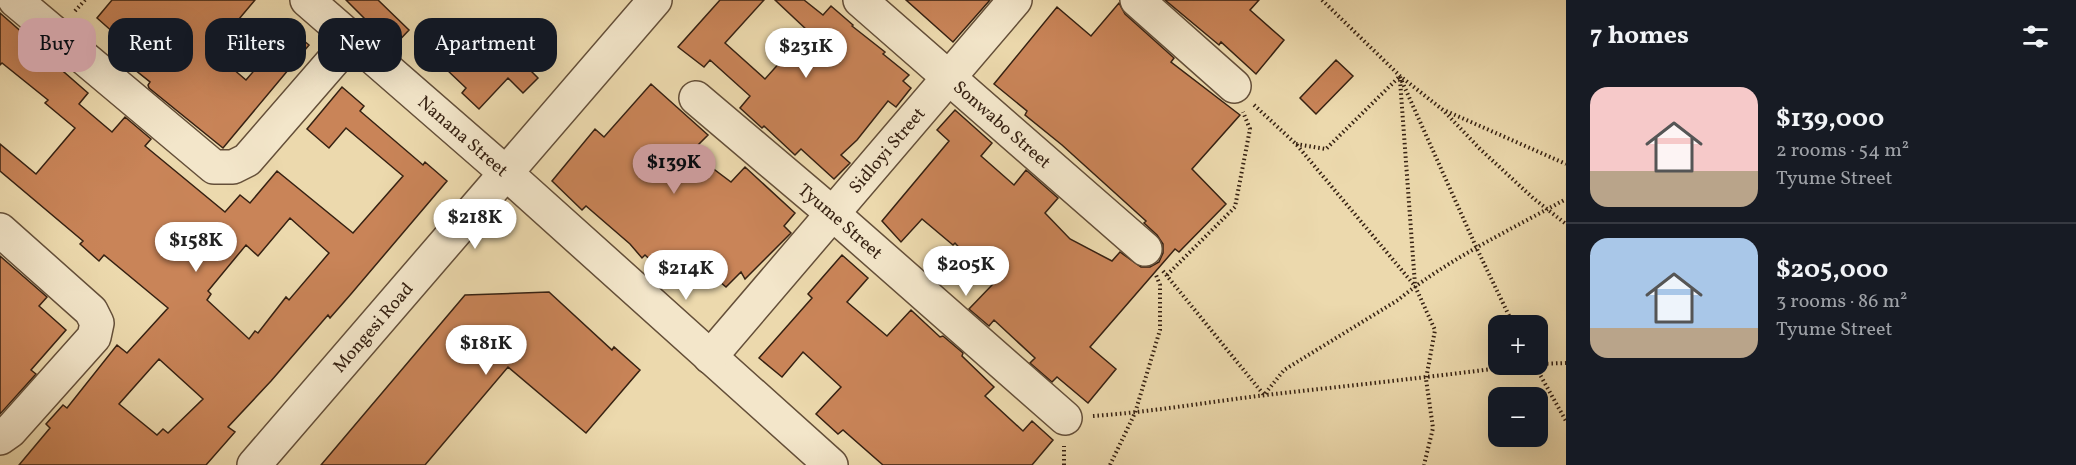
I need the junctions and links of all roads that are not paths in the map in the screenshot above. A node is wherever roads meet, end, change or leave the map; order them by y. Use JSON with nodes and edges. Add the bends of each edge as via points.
{"nodes":[{"id":1,"x":15,"y":0,"type":"edge"},
{"id":2,"x":307,"y":0,"type":"edge"},
{"id":3,"x":655,"y":0,"type":"edge"},
{"id":4,"x":860,"y":0,"type":"edge"},
{"id":5,"x":1015,"y":0,"type":"edge"},
{"id":6,"x":1137,"y":0,"type":"edge"},
{"id":7,"x":328,"y":18,"type":"edge"},
{"id":8,"x":323,"y":72,"type":"edge"},
{"id":9,"x":390,"y":72,"type":"edge"},
{"id":10,"x":949,"y":78,"type":"junction"},
{"id":11,"x":1234,"y":86,"type":"road end"},
{"id":12,"x":696,"y":98,"type":"dead end"},
{"id":13,"x":507,"y":174,"type":"junction"},
{"id":14,"x":833,"y":214,"type":"junction"},
{"id":15,"x":0,"y":230,"type":"edge"},
{"id":16,"x":1145,"y":249,"type":"road end"},
{"id":17,"x":710,"y":357,"type":"junction"},
{"id":18,"x":1065,"y":418,"type":"road end"},
{"id":19,"x":0,"y":438,"type":"edge"},
{"id":20,"x":254,"y":465,"type":"edge"},
{"id":21,"x":831,"y":465,"type":"edge"}],
"edges":[{"from":1,"to":8,"type":"street","via":[[214,167],[233,167],[247,160]]},
{"from":2,"to":7,"type":"street","name":"Nanana Street"},
{"from":3,"to":13,"type":"street","name":"Mongesi Road"},
{"from":4,"to":10,"type":"street","name":"Sonwabo Street"},
{"from":5,"to":10,"type":"street","name":"Sidloyi Street"},
{"from":6,"to":11,"type":"street"},
{"from":9,"to":13,"type":"street","name":"Nanana Street"},
{"from":10,"to":14,"type":"street","name":"Sidloyi Street"},
{"from":10,"to":16,"type":"street","name":"Sonwabo Street"},
{"from":12,"to":14,"type":"street","name":"Tyume Street"},
{"from":13,"to":17,"type":"street","name":"Nanana Street"},
{"from":13,"to":20,"type":"street","name":"Mongesi Road"},
{"from":14,"to":17,"type":"street","name":"Sidloyi Street"},
{"from":14,"to":18,"type":"street","name":"Tyume Street"},
{"from":15,"to":19,"type":"street","via":[[91,311],[97,324],[94,337]]},
{"from":17,"to":21,"type":"street","name":"Nanana Street"}]}
